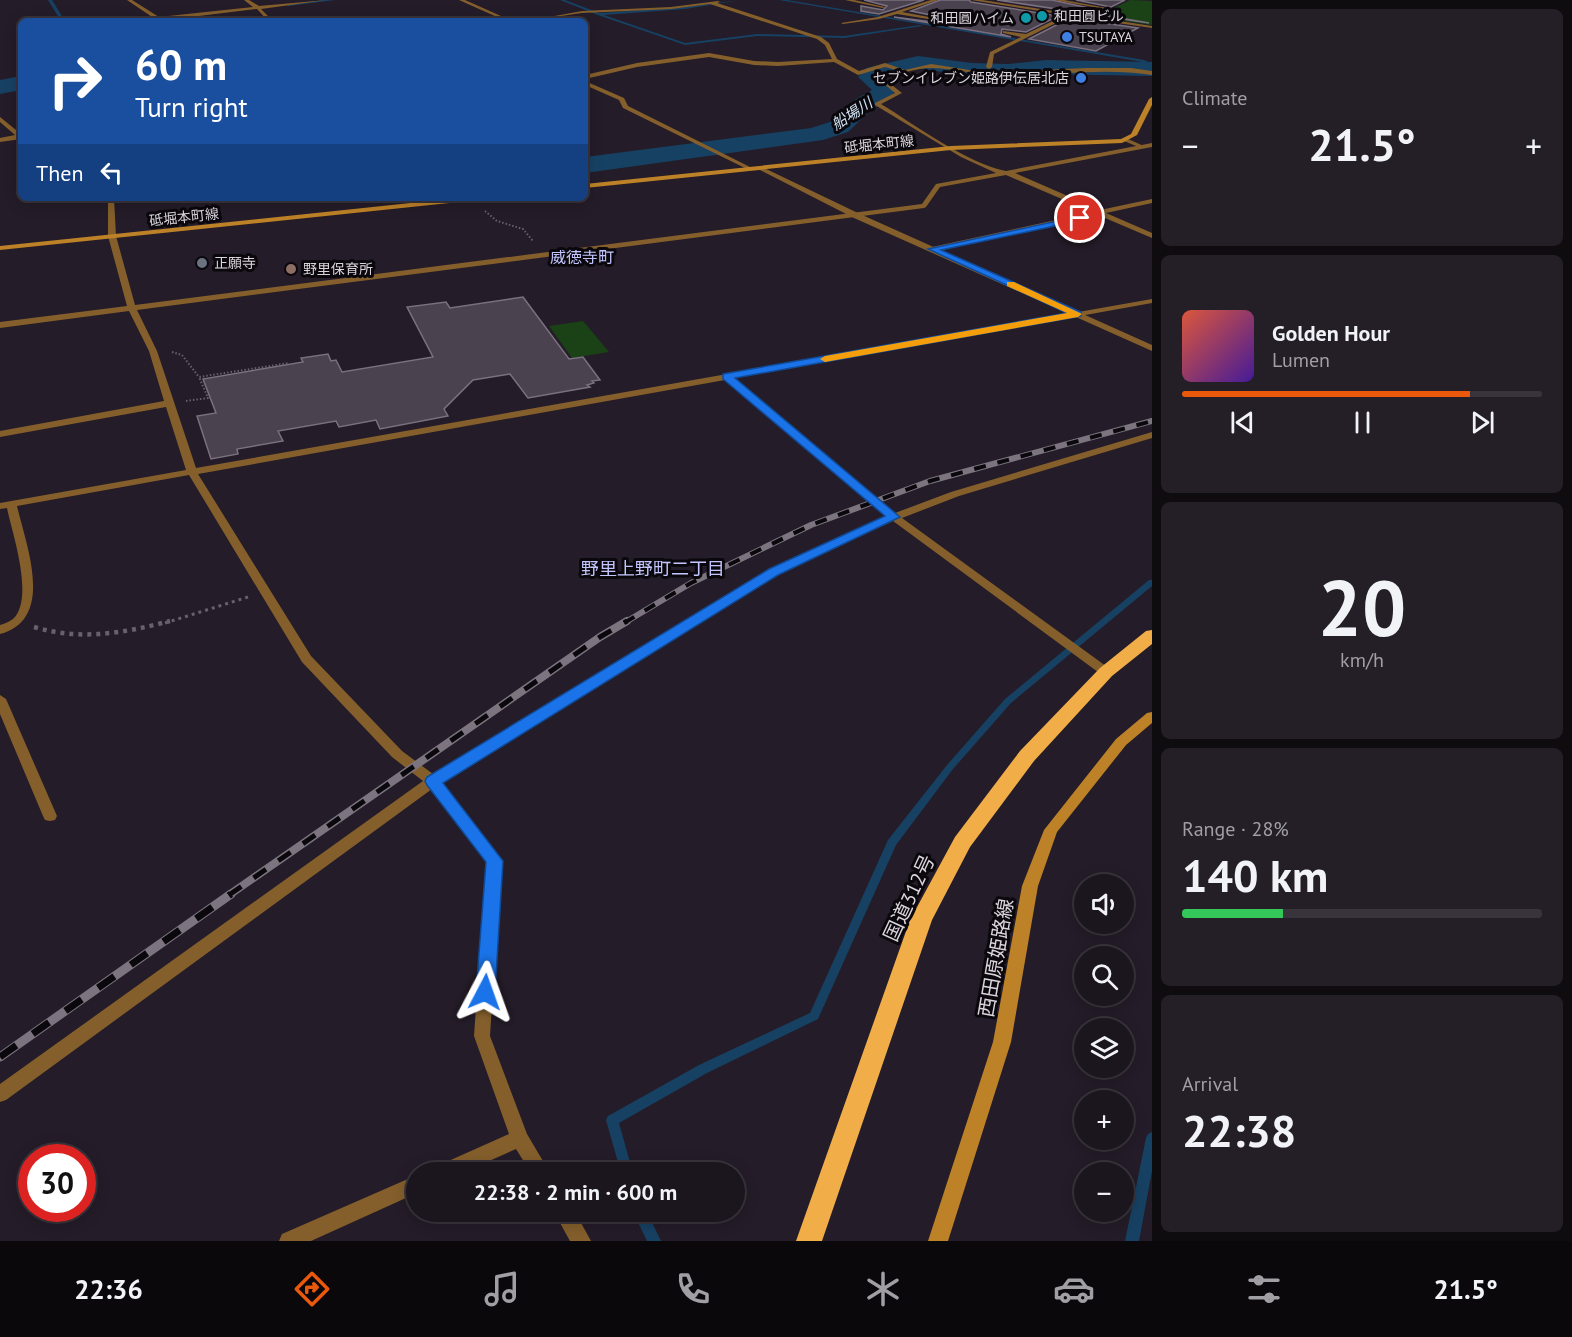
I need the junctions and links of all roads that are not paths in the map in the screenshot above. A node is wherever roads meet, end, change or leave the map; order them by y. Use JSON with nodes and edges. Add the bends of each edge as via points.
{"nodes":[{"id":1,"x":129,"y":0,"type":"edge"},
{"id":2,"x":246,"y":0,"type":"edge"},
{"id":3,"x":325,"y":0,"type":"edge"},
{"id":4,"x":461,"y":0,"type":"edge"},
{"id":5,"x":728,"y":0,"type":"edge"},
{"id":6,"x":847,"y":0,"type":"edge"},
{"id":7,"x":936,"y":0,"type":"edge"},
{"id":8,"x":974,"y":0,"type":"edge"},
{"id":9,"x":1009,"y":0,"type":"edge"},
{"id":10,"x":1056,"y":0,"type":"edge"},
{"id":11,"x":1082,"y":0,"type":"edge"},
{"id":12,"x":711,"y":3,"type":"junction"},
{"id":13,"x":257,"y":7,"type":"junction"},
{"id":14,"x":883,"y":7,"type":"dead end"},
{"id":15,"x":1018,"y":7,"type":"junction"},
{"id":16,"x":909,"y":8,"type":"junction"},
{"id":17,"x":896,"y":12,"type":"junction"},
{"id":18,"x":944,"y":15,"type":"dead end"},
{"id":19,"x":1070,"y":15,"type":"junction"},
{"id":20,"x":156,"y":18,"type":"edge"},
{"id":21,"x":174,"y":18,"type":"edge"},
{"id":22,"x":267,"y":18,"type":"edge"},
{"id":23,"x":503,"y":18,"type":"edge"},
{"id":24,"x":547,"y":18,"type":"edge"},
{"id":25,"x":945,"y":21,"type":"dead end"},
{"id":26,"x":853,"y":22,"type":"junction"},
{"id":27,"x":843,"y":23,"type":"dead end"},
{"id":28,"x":866,"y":27,"type":"dead end"},
{"id":29,"x":1152,"y":27,"type":"edge"},
{"id":30,"x":1005,"y":32,"type":"dead end"},
{"id":31,"x":1027,"y":36,"type":"junction"},
{"id":32,"x":835,"y":60,"type":"junction"},
{"id":33,"x":989,"y":68,"type":"dead end"},
{"id":34,"x":903,"y":70,"type":"junction"},
{"id":35,"x":1152,"y":73,"type":"edge"},
{"id":36,"x":588,"y":76,"type":"edge"},
{"id":37,"x":588,"y":84,"type":"edge"},
{"id":38,"x":1152,"y":99,"type":"edge"},
{"id":39,"x":0,"y":119,"type":"edge"},
{"id":40,"x":18,"y":134,"type":"edge"},
{"id":41,"x":18,"y":137,"type":"edge"},
{"id":42,"x":1126,"y":140,"type":"junction"},
{"id":43,"x":0,"y":141,"type":"edge"},
{"id":44,"x":1152,"y":145,"type":"edge"},
{"id":45,"x":1143,"y":147,"type":"junction"},
{"id":46,"x":951,"y":148,"type":"junction"},
{"id":47,"x":760,"y":168,"type":"junction"},
{"id":48,"x":751,"y":169,"type":"junction"},
{"id":49,"x":1001,"y":174,"type":"junction"},
{"id":50,"x":588,"y":186,"type":"edge"},
{"id":51,"x":111,"y":201,"type":"edge"},
{"id":52,"x":445,"y":201,"type":"edge"},
{"id":53,"x":1152,"y":201,"type":"edge"},
{"id":54,"x":1101,"y":214,"type":"junction"},
{"id":55,"x":857,"y":216,"type":"junction"},
{"id":56,"x":112,"y":236,"type":"junction"},
{"id":57,"x":1152,"y":236,"type":"edge"},
{"id":58,"x":0,"y":248,"type":"edge"},
{"id":59,"x":932,"y":249,"type":"junction"},
{"id":60,"x":1152,"y":301,"type":"edge"},
{"id":61,"x":130,"y":307,"type":"junction"},
{"id":62,"x":1078,"y":314,"type":"junction"},
{"id":63,"x":0,"y":325,"type":"edge"},
{"id":64,"x":1152,"y":348,"type":"edge"},
{"id":65,"x":727,"y":376,"type":"junction"},
{"id":66,"x":170,"y":404,"type":"junction"},
{"id":67,"x":0,"y":434,"type":"edge"},
{"id":68,"x":1152,"y":435,"type":"edge"},
{"id":69,"x":192,"y":472,"type":"junction"},
{"id":70,"x":6,"y":505,"type":"edge"},
{"id":71,"x":894,"y":517,"type":"junction"},
{"id":72,"x":0,"y":630,"type":"edge"},
{"id":73,"x":1152,"y":635,"type":"edge"},
{"id":74,"x":1106,"y":672,"type":"junction"},
{"id":75,"x":0,"y":699,"type":"edge"},
{"id":76,"x":1152,"y":716,"type":"edge"},
{"id":77,"x":433,"y":781,"type":"junction"},
{"id":78,"x":50,"y":816,"type":"dead end"},
{"id":79,"x":0,"y":1094,"type":"edge"},
{"id":80,"x":520,"y":1138,"type":"junction"},
{"id":81,"x":467,"y":1162,"type":"edge"},
{"id":82,"x":534,"y":1162,"type":"edge"},
{"id":83,"x":406,"y":1189,"type":"edge"},
{"id":84,"x":570,"y":1222,"type":"edge"},
{"id":85,"x":289,"y":1241,"type":"edge"},
{"id":86,"x":581,"y":1241,"type":"edge"},
{"id":87,"x":809,"y":1241,"type":"edge"},
{"id":88,"x":938,"y":1241,"type":"edge"}],
"edges":[{"from":1,"to":20,"type":"street"},
{"from":2,"to":13,"type":"street"},
{"from":3,"to":13,"type":"street"},
{"from":4,"to":23,"type":"street"},
{"from":5,"to":12,"type":"street"},
{"from":6,"to":14,"type":"street"},
{"from":7,"to":16,"type":"street"},
{"from":8,"to":15,"type":"street"},
{"from":9,"to":15,"type":"street","via":[[1028,3]]},
{"from":10,"to":11,"type":"street","via":[[1112,7]]},
{"from":12,"to":24,"type":"street"},
{"from":12,"to":32,"type":"street","via":[[819,38]]},
{"from":13,"to":21,"type":"street"},
{"from":13,"to":22,"type":"street"},
{"from":15,"to":19,"type":"street"},
{"from":16,"to":17,"type":"street"},
{"from":16,"to":18,"type":"street"},
{"from":17,"to":25,"type":"street"},
{"from":17,"to":26,"type":"street"},
{"from":19,"to":29,"type":"street"},
{"from":19,"to":31,"type":"street"},
{"from":26,"to":27,"type":"street"},
{"from":26,"to":28,"type":"street"},
{"from":30,"to":31,"type":"street"},
{"from":31,"to":33,"type":"street","via":[[992,52]]},
{"from":32,"to":34,"type":"street","via":[[858,73],[885,65]]},
{"from":32,"to":36,"type":"street","via":[[778,64],[710,55],[637,64]]},
{"from":34,"to":35,"type":"street","via":[[931,66],[1002,74],[1086,70]]},
{"from":34,"to":46,"type":"street","via":[[879,77],[899,93],[877,104]]},
{"from":37,"to":48,"type":"street","via":[[622,99],[625,107]]},
{"from":38,"to":42,"type":"main road","via":[[1134,135]]},
{"from":39,"to":40,"type":"street"},
{"from":41,"to":43,"type":"street"},
{"from":42,"to":45,"type":"street"},
{"from":42,"to":46,"type":"main road","name":"砥堀本町線"},
{"from":44,"to":45,"type":"street"},
{"from":45,"to":49,"type":"street"},
{"from":46,"to":47,"type":"main road","name":"砥堀本町線"},
{"from":46,"to":49,"type":"street"},
{"from":47,"to":48,"type":"main road","name":"砥堀本町線"},
{"from":47,"to":55,"type":"street"},
{"from":48,"to":50,"type":"main road","name":"砥堀本町線"},
{"from":49,"to":54,"type":"street","via":[[1011,174]]},
{"from":49,"to":55,"type":"street","via":[[938,185],[924,206]]},
{"from":51,"to":56,"type":"street"},
{"from":52,"to":56,"type":"main road","name":"砥堀本町線"},
{"from":53,"to":54,"type":"street"},
{"from":54,"to":57,"type":"street"},
{"from":54,"to":59,"type":"street"},
{"from":55,"to":59,"type":"street"},
{"from":55,"to":61,"type":"street"},
{"from":56,"to":58,"type":"main road","name":"砥堀本町線"},
{"from":56,"to":61,"type":"street"},
{"from":59,"to":62,"type":"street"},
{"from":60,"to":62,"type":"street"},
{"from":61,"to":63,"type":"street"},
{"from":61,"to":66,"type":"street","via":[[153,351]]},
{"from":62,"to":64,"type":"street"},
{"from":62,"to":65,"type":"street"},
{"from":65,"to":69,"type":"street"},
{"from":65,"to":71,"type":"street"},
{"from":66,"to":67,"type":"street"},
{"from":66,"to":69,"type":"street"},
{"from":68,"to":71,"type":"street","via":[[955,494]]},
{"from":69,"to":70,"type":"street"},
{"from":69,"to":77,"type":"street","via":[[306,659],[397,754]]},
{"from":70,"to":72,"type":"street","via":[[27,578],[28,604],[19,620]]},
{"from":71,"to":74,"type":"street"},
{"from":71,"to":77,"type":"street","via":[[774,572]]},
{"from":73,"to":74,"type":"highway","name":"国道312号"},
{"from":74,"to":87,"type":"highway","name":"国道312号","via":[[1027,756],[962,842],[931,900]]},
{"from":75,"to":78,"type":"street"},
{"from":76,"to":88,"type":"main road","name":"西田原姫路線","via":[[1121,742],[1051,830],[1030,886],[1002,1042]]},
{"from":77,"to":79,"type":"street"},
{"from":77,"to":80,"type":"street","via":[[494,861],[482,1036]]},
{"from":80,"to":81,"type":"street"},
{"from":80,"to":82,"type":"street"},
{"from":83,"to":85,"type":"street"},
{"from":84,"to":86,"type":"street"}]}
